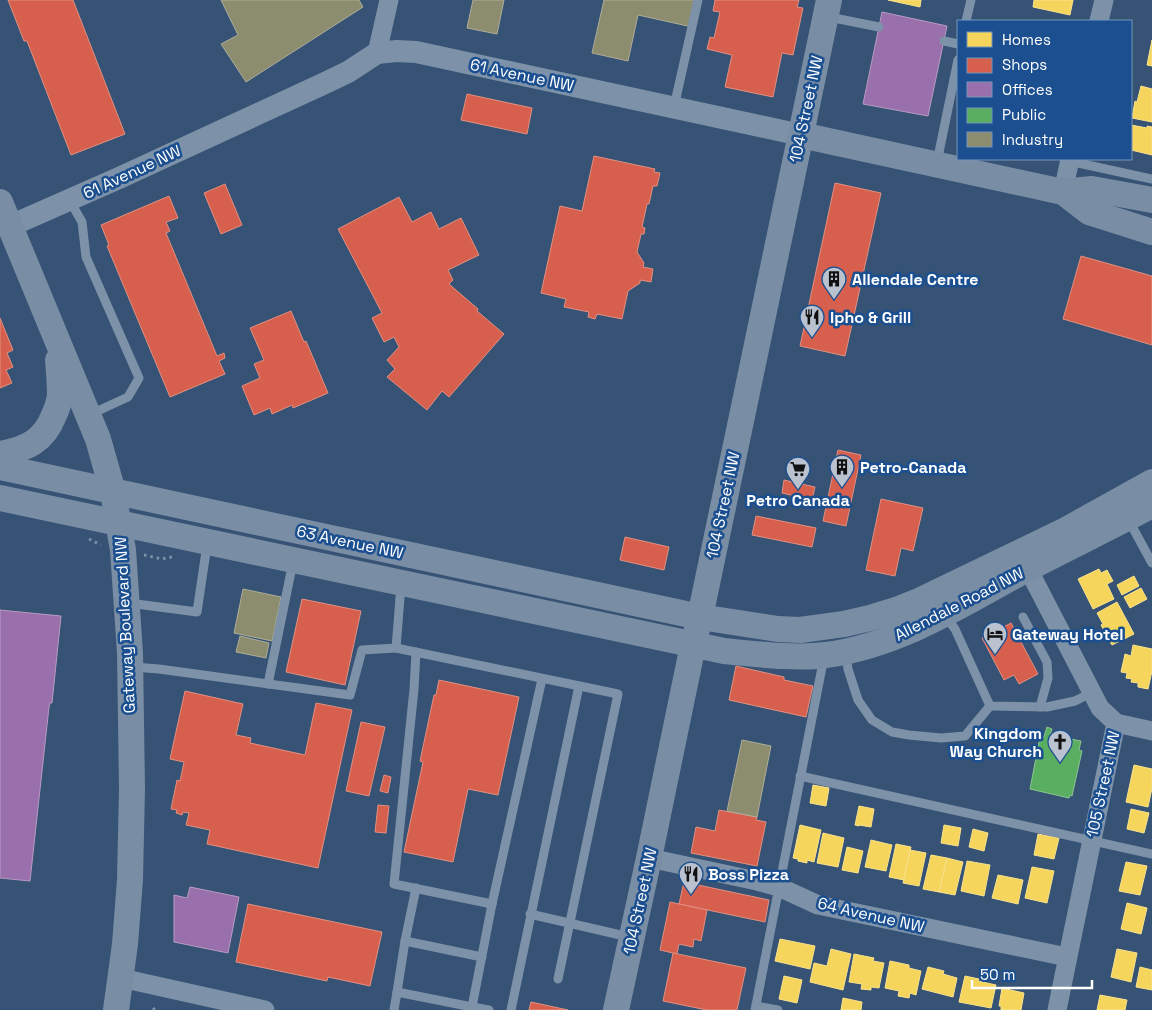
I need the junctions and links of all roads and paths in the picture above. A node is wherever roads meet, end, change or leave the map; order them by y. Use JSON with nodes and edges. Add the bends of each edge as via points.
{"nodes":[{"id":1,"x":388,"y":0,"type":"edge"},
{"id":2,"x":698,"y":0,"type":"edge"},
{"id":3,"x":971,"y":0,"type":"edge"},
{"id":4,"x":1104,"y":0,"type":"edge"},
{"id":5,"x":828,"y":8,"type":"edge"},
{"id":6,"x":966,"y":20,"type":"edge"},
{"id":7,"x":1099,"y":20,"type":"edge"},
{"id":8,"x":879,"y":27,"type":"dead end"},
{"id":9,"x":944,"y":41,"type":"dead end"},
{"id":10,"x":957,"y":44,"type":"edge"},
{"id":11,"x":377,"y":54,"type":"junction"},
{"id":12,"x":957,"y":65,"type":"edge"},
{"id":13,"x":674,"y":107,"type":"junction"},
{"id":14,"x":801,"y":135,"type":"junction"},
{"id":15,"x":1069,"y":160,"type":"edge"},
{"id":16,"x":936,"y":165,"type":"junction"},
{"id":17,"x":1152,"y":179,"type":"edge"},
{"id":18,"x":1063,"y":192,"type":"junction"},
{"id":19,"x":70,"y":200,"type":"junction"},
{"id":20,"x":1152,"y":200,"type":"edge"},
{"id":21,"x":0,"y":202,"type":"edge"},
{"id":22,"x":10,"y":226,"type":"junction"},
{"id":23,"x":1152,"y":232,"type":"edge"},
{"id":24,"x":58,"y":342,"type":"junction"},
{"id":25,"x":88,"y":415,"type":"junction"},
{"id":26,"x":0,"y":454,"type":"edge"},
{"id":27,"x":0,"y":467,"type":"edge"},
{"id":28,"x":1152,"y":482,"type":"edge"},
{"id":29,"x":113,"y":492,"type":"junction"},
{"id":30,"x":0,"y":498,"type":"edge"},
{"id":31,"x":1152,"y":505,"type":"edge"},
{"id":32,"x":1128,"y":518,"type":"junction"},
{"id":33,"x":118,"y":523,"type":"junction"},
{"id":34,"x":208,"y":542,"type":"junction"},
{"id":35,"x":293,"y":560,"type":"junction"},
{"id":36,"x":1024,"y":560,"type":"junction"},
{"id":37,"x":1152,"y":563,"type":"edge"},
{"id":38,"x":402,"y":583,"type":"junction"},
{"id":39,"x":126,"y":602,"type":"junction"},
{"id":40,"x":944,"y":614,"type":"junction"},
{"id":41,"x":700,"y":617,"type":"junction"},
{"id":42,"x":1023,"y":617,"type":"dead end"},
{"id":43,"x":693,"y":645,"type":"junction"},
{"id":44,"x":396,"y":648,"type":"junction"},
{"id":45,"x":416,"y":652,"type":"junction"},
{"id":46,"x":835,"y":653,"type":"junction"},
{"id":47,"x":130,"y":667,"type":"junction"},
{"id":48,"x":542,"y":679,"type":"junction"},
{"id":49,"x":268,"y":684,"type":"junction"},
{"id":50,"x":579,"y":686,"type":"junction"},
{"id":51,"x":1091,"y":693,"type":"junction"},
{"id":52,"x":990,"y":706,"type":"junction"},
{"id":53,"x":1040,"y":707,"type":"junction"},
{"id":54,"x":1116,"y":723,"type":"junction"},
{"id":55,"x":1152,"y":731,"type":"edge"},
{"id":56,"x":800,"y":776,"type":"junction"},
{"id":57,"x":1092,"y":840,"type":"junction"},
{"id":58,"x":1152,"y":854,"type":"edge"},
{"id":59,"x":649,"y":858,"type":"junction"},
{"id":60,"x":779,"y":887,"type":"junction"},
{"id":61,"x":416,"y":888,"type":"junction"},
{"id":62,"x":492,"y":904,"type":"junction"},
{"id":63,"x":530,"y":914,"type":"junction"},
{"id":64,"x":570,"y":923,"type":"junction"},
{"id":65,"x":632,"y":938,"type":"junction"},
{"id":66,"x":405,"y":941,"type":"junction"},
{"id":67,"x":482,"y":957,"type":"junction"},
{"id":68,"x":1067,"y":957,"type":"junction"},
{"id":69,"x":121,"y":978,"type":"junction"},
{"id":70,"x":558,"y":979,"type":"dead end"},
{"id":71,"x":397,"y":992,"type":"junction"},
{"id":72,"x":472,"y":1006,"type":"junction"},
{"id":73,"x":755,"y":1008,"type":"edge"},
{"id":74,"x":116,"y":1010,"type":"edge"},
{"id":75,"x":265,"y":1010,"type":"edge"},
{"id":76,"x":394,"y":1010,"type":"edge"},
{"id":77,"x":489,"y":1010,"type":"edge"},
{"id":78,"x":511,"y":1010,"type":"edge"},
{"id":79,"x":616,"y":1010,"type":"edge"},
{"id":80,"x":778,"y":1010,"type":"edge"},
{"id":81,"x":1057,"y":1010,"type":"edge"}],
"edges":[{"from":1,"to":11,"type":"street"},
{"from":2,"to":13,"type":"lane"},
{"from":3,"to":6,"type":"lane"},
{"from":4,"to":7,"type":"street"},
{"from":5,"to":8,"type":"lane"},
{"from":5,"to":14,"type":"main road","name":"104 Street NW"},
{"from":9,"to":10,"type":"lane"},
{"from":11,"to":13,"type":"street","name":"61 Avenue NW","via":[[416,52]]},
{"from":11,"to":19,"type":"street","name":"61 Avenue NW","via":[[325,83]]},
{"from":12,"to":16,"type":"lane"},
{"from":13,"to":14,"type":"street","name":"61 Avenue NW"},
{"from":14,"to":16,"type":"main road","name":"61 Avenue NW"},
{"from":14,"to":41,"type":"main road","name":"104 Street NW"},
{"from":15,"to":17,"type":"lane"},
{"from":15,"to":18,"type":"street"},
{"from":16,"to":18,"type":"main road","name":"61 Avenue NW"},
{"from":18,"to":20,"type":"main road","name":"61 Avenue NW","via":[[1092,188]]},
{"from":18,"to":23,"type":"main road","name":"61 Avenue NW","via":[[1089,212]]},
{"from":19,"to":22,"type":"street","name":"61 Avenue NW"},
{"from":19,"to":25,"type":"lane","via":[[82,222],[86,257],[139,378],[128,397]]},
{"from":21,"to":22,"type":"main road","name":"Gateway Boulevard NW"},
{"from":22,"to":24,"type":"main road","name":"Gateway Boulevard NW"},
{"from":24,"to":25,"type":"main road","name":"Gateway Boulevard NW"},
{"from":24,"to":26,"type":"main road","via":[[60,397],[52,422],[32,444]]},
{"from":25,"to":29,"type":"main road","name":"Gateway Boulevard NW"},
{"from":27,"to":29,"type":"main road","name":"63 Avenue NW"},
{"from":28,"to":36,"type":"main road","name":"Allendale Road NW","via":[[1064,531]]},
{"from":29,"to":33,"type":"main road","name":"Gateway Boulevard NW"},
{"from":29,"to":41,"type":"main road","name":"63 Avenue NW"},
{"from":30,"to":33,"type":"main road","name":"63 Avenue NW"},
{"from":31,"to":32,"type":"main road","name":"Allendale Road NW"},
{"from":32,"to":36,"type":"main road","name":"Allendale Road NW"},
{"from":32,"to":37,"type":"lane"},
{"from":33,"to":34,"type":"main road","name":"63 Avenue NW"},
{"from":33,"to":39,"type":"main road","name":"Gateway Boulevard NW"},
{"from":34,"to":35,"type":"main road","name":"63 Avenue NW"},
{"from":34,"to":39,"type":"lane","via":[[197,612]]},
{"from":35,"to":38,"type":"main road","name":"63 Avenue NW"},
{"from":35,"to":49,"type":"lane"},
{"from":36,"to":40,"type":"main road","name":"Allendale Road NW"},
{"from":36,"to":41,"type":"main road","name":"Allendale Road NW","via":[[896,610],[844,624],[800,630],[778,629]]},
{"from":36,"to":51,"type":"street","name":"105 Street NW"},
{"from":38,"to":43,"type":"main road","name":"63 Avenue NW"},
{"from":38,"to":44,"type":"lane"},
{"from":39,"to":47,"type":"main road","name":"Gateway Boulevard NW"},
{"from":40,"to":46,"type":"main road","name":"Allendale Road NW","via":[[886,640]]},
{"from":40,"to":52,"type":"lane","via":[[955,629]]},
{"from":41,"to":43,"type":"main road","name":"104 Street NW"},
{"from":42,"to":53,"type":"lane","via":[[1047,662],[1048,678]]},
{"from":43,"to":46,"type":"main road","name":"Allendale Road NW","via":[[724,652],[782,656]]},
{"from":43,"to":59,"type":"main road","name":"104 Street NW"},
{"from":44,"to":45,"type":"lane"},
{"from":44,"to":49,"type":"lane","via":[[362,650],[350,695]]},
{"from":45,"to":48,"type":"lane"},
{"from":45,"to":61,"type":"lane","via":[[394,884]]},
{"from":46,"to":52,"type":"lane","via":[[848,669],[858,700],[872,720],[892,732],[941,738],[965,736]]},
{"from":46,"to":56,"type":"lane"},
{"from":47,"to":49,"type":"lane"},
{"from":47,"to":69,"type":"main road","name":"Gateway Boulevard NW","via":[[130,880]]},
{"from":48,"to":50,"type":"lane"},
{"from":48,"to":62,"type":"lane"},
{"from":50,"to":63,"type":"lane"},
{"from":50,"to":64,"type":"lane","via":[[618,694]]},
{"from":51,"to":53,"type":"lane","via":[[1075,701]]},
{"from":51,"to":54,"type":"street","name":"105 Street NW","via":[[1100,708]]},
{"from":52,"to":53,"type":"lane"},
{"from":54,"to":55,"type":"street"},
{"from":54,"to":57,"type":"street","name":"105 Street NW"},
{"from":56,"to":57,"type":"lane"},
{"from":56,"to":60,"type":"lane"},
{"from":57,"to":58,"type":"lane"},
{"from":57,"to":68,"type":"street","name":"105 Street NW"},
{"from":59,"to":60,"type":"street","name":"64 Avenue NW"},
{"from":59,"to":65,"type":"main road","name":"104 Street NW"},
{"from":60,"to":68,"type":"street","name":"64 Avenue NW","via":[[818,905]]},
{"from":60,"to":73,"type":"lane"},
{"from":61,"to":62,"type":"lane"},
{"from":61,"to":66,"type":"lane"},
{"from":62,"to":67,"type":"lane"},
{"from":63,"to":64,"type":"lane"},
{"from":63,"to":78,"type":"lane"},
{"from":64,"to":65,"type":"lane"},
{"from":64,"to":70,"type":"lane"},
{"from":65,"to":79,"type":"main road","name":"104 Street NW"},
{"from":66,"to":67,"type":"lane"},
{"from":66,"to":71,"type":"lane"},
{"from":67,"to":72,"type":"lane"},
{"from":68,"to":81,"type":"street","name":"105 Street NW"},
{"from":69,"to":74,"type":"main road","name":"Gateway Boulevard NW"},
{"from":69,"to":75,"type":"street"},
{"from":71,"to":72,"type":"lane"},
{"from":71,"to":76,"type":"lane"},
{"from":72,"to":77,"type":"lane"},
{"from":73,"to":80,"type":"lane"}]}
